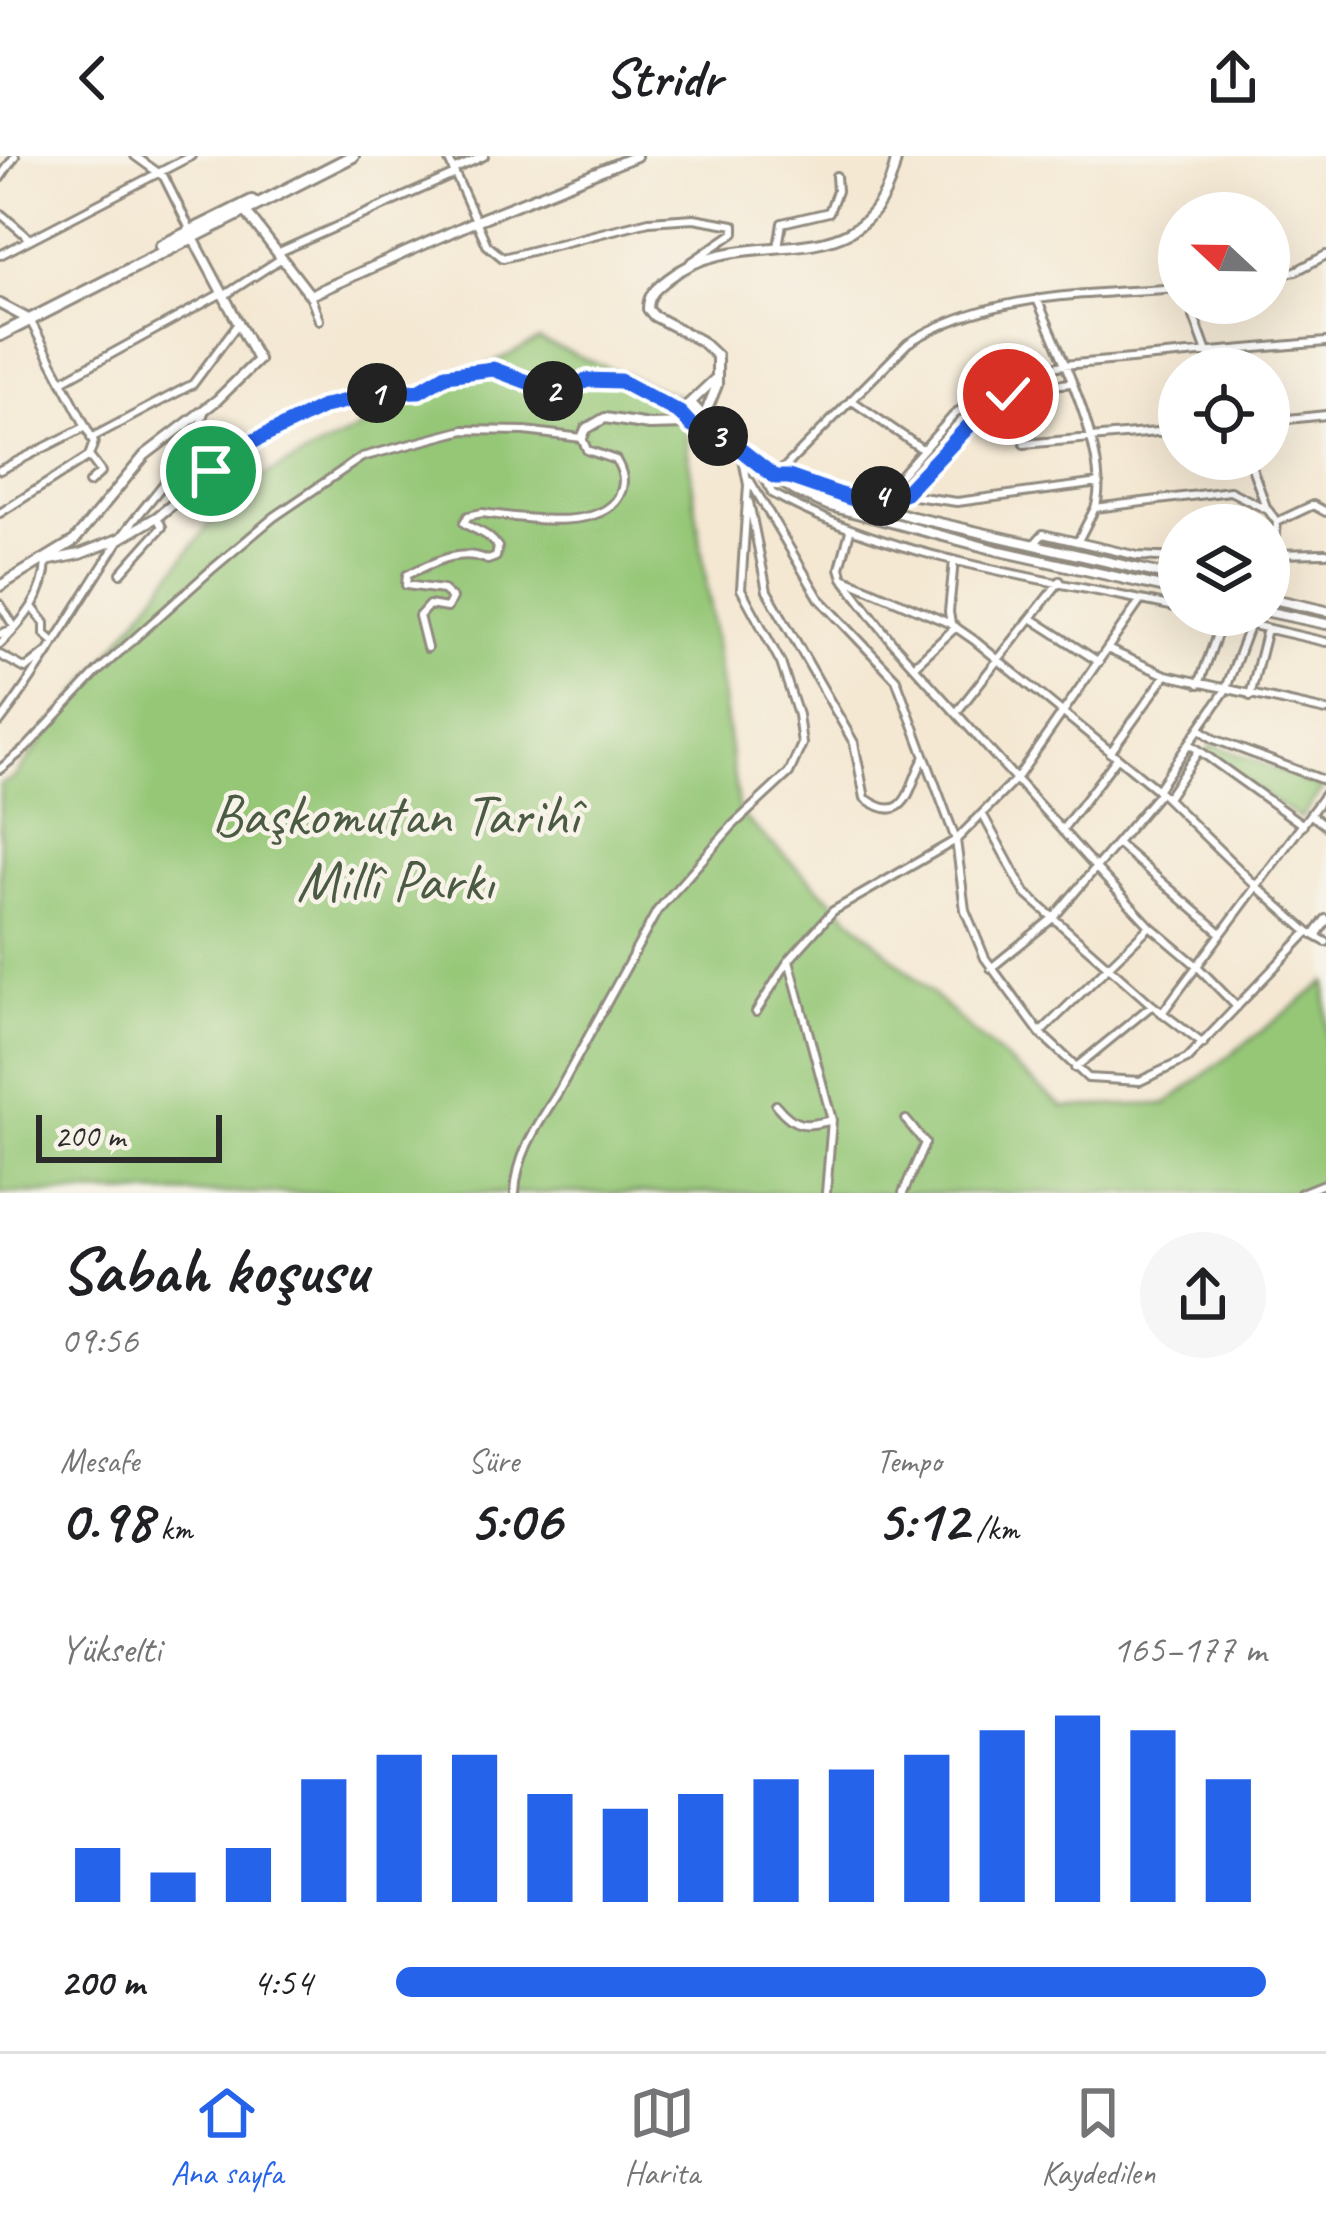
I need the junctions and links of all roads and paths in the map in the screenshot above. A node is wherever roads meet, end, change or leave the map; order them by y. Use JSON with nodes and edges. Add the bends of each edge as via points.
{"nodes":[{"id":1,"x":15,"y":156,"type":"edge"},
{"id":2,"x":135,"y":156,"type":"edge"},
{"id":3,"x":189,"y":156,"type":"edge"},
{"id":4,"x":341,"y":156,"type":"edge"},
{"id":5,"x":353,"y":156,"type":"edge"},
{"id":6,"x":447,"y":156,"type":"edge"},
{"id":7,"x":484,"y":156,"type":"edge"},
{"id":8,"x":636,"y":156,"type":"edge"},
{"id":9,"x":897,"y":156,"type":"edge"},
{"id":10,"x":454,"y":172,"type":"junction"},
{"id":11,"x":160,"y":174,"type":"junction"},
{"id":12,"x":836,"y":176,"type":"dead end"},
{"id":13,"x":0,"y":178,"type":"edge"},
{"id":14,"x":246,"y":212,"type":"junction"},
{"id":15,"x":0,"y":213,"type":"edge"},
{"id":16,"x":476,"y":221,"type":"junction"},
{"id":17,"x":192,"y":234,"type":"junction"},
{"id":18,"x":29,"y":238,"type":"junction"},
{"id":19,"x":778,"y":248,"type":"junction"},
{"id":20,"x":0,"y":254,"type":"edge"},
{"id":21,"x":280,"y":255,"type":"junction"},
{"id":22,"x":1326,"y":255,"type":"edge"},
{"id":23,"x":677,"y":272,"type":"junction"},
{"id":24,"x":1290,"y":272,"type":"edge"},
{"id":25,"x":1158,"y":289,"type":"edge"},
{"id":26,"x":224,"y":294,"type":"junction"},
{"id":27,"x":310,"y":295,"type":"junction"},
{"id":28,"x":1037,"y":298,"type":"junction"},
{"id":29,"x":0,"y":304,"type":"edge"},
{"id":30,"x":27,"y":318,"type":"junction"},
{"id":31,"x":320,"y":320,"type":"dead end"},
{"id":32,"x":238,"y":322,"type":"junction"},
{"id":33,"x":4,"y":327,"type":"edge"},
{"id":34,"x":1326,"y":343,"type":"edge"},
{"id":35,"x":1266,"y":348,"type":"edge"},
{"id":36,"x":1158,"y":357,"type":"edge"},
{"id":37,"x":1063,"y":365,"type":"junction"},
{"id":38,"x":718,"y":374,"type":"junction"},
{"id":39,"x":62,"y":381,"type":"junction"},
{"id":40,"x":1070,"y":383,"type":"junction"},
{"id":41,"x":850,"y":399,"type":"junction"},
{"id":42,"x":691,"y":403,"type":"junction"},
{"id":43,"x":205,"y":409,"type":"junction"},
{"id":44,"x":680,"y":413,"type":"junction"},
{"id":45,"x":1326,"y":415,"type":"edge"},
{"id":46,"x":704,"y":417,"type":"junction"},
{"id":47,"x":1290,"y":419,"type":"edge"},
{"id":48,"x":663,"y":425,"type":"junction"},
{"id":49,"x":692,"y":426,"type":"junction"},
{"id":50,"x":86,"y":428,"type":"junction"},
{"id":51,"x":1158,"y":432,"type":"edge"},
{"id":52,"x":716,"y":435,"type":"junction"},
{"id":53,"x":91,"y":438,"type":"junction"},
{"id":54,"x":583,"y":438,"type":"junction"},
{"id":55,"x":1093,"y":439,"type":"junction"},
{"id":56,"x":1024,"y":444,"type":"dead end"},
{"id":57,"x":922,"y":449,"type":"junction"},
{"id":58,"x":741,"y":450,"type":"junction"},
{"id":59,"x":89,"y":456,"type":"junction"},
{"id":60,"x":760,"y":466,"type":"junction"},
{"id":61,"x":0,"y":470,"type":"edge"},
{"id":62,"x":746,"y":474,"type":"junction"},
{"id":63,"x":775,"y":477,"type":"junction"},
{"id":64,"x":89,"y":483,"type":"dead end"},
{"id":65,"x":1100,"y":483,"type":"junction"},
{"id":66,"x":885,"y":492,"type":"junction"},
{"id":67,"x":904,"y":494,"type":"junction"},
{"id":68,"x":747,"y":499,"type":"junction"},
{"id":69,"x":1256,"y":504,"type":"edge"},
{"id":70,"x":873,"y":506,"type":"junction"},
{"id":71,"x":1095,"y":508,"type":"junction"},
{"id":72,"x":2,"y":511,"type":"edge"},
{"id":73,"x":1326,"y":512,"type":"edge"},
{"id":74,"x":1290,"y":516,"type":"edge"},
{"id":75,"x":157,"y":517,"type":"junction"},
{"id":76,"x":0,"y":522,"type":"edge"},
{"id":77,"x":850,"y":531,"type":"junction"},
{"id":78,"x":121,"y":538,"type":"junction"},
{"id":79,"x":1078,"y":541,"type":"junction"},
{"id":80,"x":1033,"y":546,"type":"junction"},
{"id":81,"x":1290,"y":554,"type":"edge"},
{"id":82,"x":1326,"y":554,"type":"edge"},
{"id":83,"x":1158,"y":557,"type":"edge"},
{"id":84,"x":954,"y":560,"type":"junction"},
{"id":85,"x":46,"y":561,"type":"junction"},
{"id":86,"x":121,"y":573,"type":"dead end"},
{"id":87,"x":1158,"y":573,"type":"edge"},
{"id":88,"x":843,"y":578,"type":"junction"},
{"id":89,"x":1060,"y":581,"type":"junction"},
{"id":90,"x":0,"y":586,"type":"edge"},
{"id":91,"x":1158,"y":586,"type":"edge"},
{"id":92,"x":1141,"y":600,"type":"junction"},
{"id":93,"x":1290,"y":602,"type":"edge"},
{"id":94,"x":0,"y":604,"type":"edge"},
{"id":95,"x":1158,"y":604,"type":"edge"},
{"id":96,"x":33,"y":608,"type":"junction"},
{"id":97,"x":1326,"y":610,"type":"edge"},
{"id":98,"x":1290,"y":616,"type":"edge"},
{"id":99,"x":1031,"y":618,"type":"junction"},
{"id":100,"x":1326,"y":624,"type":"edge"},
{"id":101,"x":954,"y":626,"type":"junction"},
{"id":102,"x":15,"y":628,"type":"junction"},
{"id":103,"x":1290,"y":633,"type":"edge"},
{"id":104,"x":0,"y":634,"type":"edge"},
{"id":105,"x":1216,"y":636,"type":"edge"},
{"id":106,"x":1246,"y":636,"type":"edge"},
{"id":107,"x":1266,"y":636,"type":"edge"},
{"id":108,"x":1326,"y":642,"type":"edge"},
{"id":109,"x":0,"y":644,"type":"edge"},
{"id":110,"x":51,"y":646,"type":"junction"},
{"id":111,"x":427,"y":647,"type":"dead end"},
{"id":112,"x":1108,"y":650,"type":"junction"},
{"id":113,"x":0,"y":655,"type":"edge"},
{"id":114,"x":1000,"y":660,"type":"junction"},
{"id":115,"x":1099,"y":662,"type":"junction"},
{"id":116,"x":914,"y":666,"type":"junction"},
{"id":117,"x":1166,"y":675,"type":"junction"},
{"id":118,"x":1198,"y":684,"type":"junction"},
{"id":119,"x":1225,"y":692,"type":"junction"},
{"id":120,"x":1250,"y":695,"type":"junction"},
{"id":121,"x":1326,"y":711,"type":"edge"},
{"id":122,"x":956,"y":713,"type":"junction"},
{"id":123,"x":1064,"y":716,"type":"junction"},
{"id":124,"x":0,"y":722,"type":"edge"},
{"id":125,"x":1200,"y":729,"type":"junction"},
{"id":126,"x":1190,"y":744,"type":"junction"},
{"id":127,"x":1198,"y":752,"type":"junction"},
{"id":128,"x":1113,"y":755,"type":"junction"},
{"id":129,"x":926,"y":757,"type":"junction"},
{"id":130,"x":0,"y":769,"type":"edge"},
{"id":131,"x":1017,"y":778,"type":"junction"},
{"id":132,"x":1326,"y":782,"type":"edge"},
{"id":133,"x":1161,"y":793,"type":"junction"},
{"id":134,"x":1326,"y":793,"type":"edge"},
{"id":135,"x":1311,"y":814,"type":"junction"},
{"id":136,"x":983,"y":815,"type":"junction"},
{"id":137,"x":1303,"y":825,"type":"junction"},
{"id":138,"x":1326,"y":826,"type":"edge"},
{"id":139,"x":1062,"y":830,"type":"junction"},
{"id":140,"x":956,"y":840,"type":"junction"},
{"id":141,"x":1118,"y":844,"type":"junction"},
{"id":142,"x":1096,"y":868,"type":"junction"},
{"id":143,"x":1256,"y":886,"type":"junction"},
{"id":144,"x":1053,"y":918,"type":"junction"},
{"id":145,"x":1326,"y":920,"type":"edge"},
{"id":146,"x":1150,"y":926,"type":"junction"},
{"id":147,"x":1220,"y":933,"type":"junction"},
{"id":148,"x":1320,"y":938,"type":"edge"},
{"id":149,"x":789,"y":960,"type":"junction"},
{"id":150,"x":1196,"y":964,"type":"junction"},
{"id":151,"x":992,"y":968,"type":"junction"},
{"id":152,"x":1110,"y":968,"type":"junction"},
{"id":153,"x":1152,"y":1005,"type":"junction"},
{"id":154,"x":1237,"y":1007,"type":"junction"},
{"id":155,"x":756,"y":1012,"type":"dead end"},
{"id":156,"x":1162,"y":1013,"type":"junction"},
{"id":157,"x":1040,"y":1033,"type":"junction"},
{"id":158,"x":1203,"y":1044,"type":"junction"},
{"id":159,"x":1075,"y":1068,"type":"junction"},
{"id":160,"x":776,"y":1105,"type":"dead end"},
{"id":161,"x":832,"y":1120,"type":"junction"},
{"id":162,"x":906,"y":1120,"type":"dead end"},
{"id":163,"x":1326,"y":1183,"type":"edge"},
{"id":164,"x":515,"y":1193,"type":"edge"},
{"id":165,"x":826,"y":1193,"type":"edge"},
{"id":166,"x":903,"y":1193,"type":"edge"},
{"id":167,"x":1301,"y":1193,"type":"edge"}],
"edges":[{"from":1,"to":13,"type":"street"},
{"from":2,"to":11,"type":"street"},
{"from":3,"to":11,"type":"street"},
{"from":4,"to":17,"type":"main road"},
{"from":5,"to":14,"type":"main road"},
{"from":6,"to":10,"type":"street"},
{"from":7,"to":10,"type":"street"},
{"from":8,"to":16,"type":"street"},
{"from":9,"to":19,"type":"street","via":[[870,219],[835,238]]},
{"from":10,"to":16,"type":"street"},
{"from":10,"to":21,"type":"street"},
{"from":11,"to":17,"type":"street"},
{"from":11,"to":18,"type":"street"},
{"from":12,"to":19,"type":"street","via":[[829,212],[782,223]]},
{"from":14,"to":17,"type":"main road"},
{"from":14,"to":21,"type":"street"},
{"from":15,"to":18,"type":"street"},
{"from":16,"to":23,"type":"street","via":[[495,254],[511,258],[649,220],[734,225],[734,233]]},
{"from":16,"to":27,"type":"street"},
{"from":17,"to":26,"type":"street"},
{"from":17,"to":30,"type":"main road"},
{"from":18,"to":20,"type":"street"},
{"from":19,"to":23,"type":"street","via":[[713,256]]},
{"from":21,"to":26,"type":"street"},
{"from":21,"to":27,"type":"street"},
{"from":22,"to":24,"type":"street"},
{"from":23,"to":38,"type":"street","via":[[652,293],[648,309],[711,349]]},
{"from":25,"to":28,"type":"street"},
{"from":26,"to":32,"type":"street"},
{"from":26,"to":39,"type":"street"},
{"from":27,"to":31,"type":"street"},
{"from":28,"to":37,"type":"street"},
{"from":28,"to":41,"type":"street","via":[[929,329]]},
{"from":29,"to":30,"type":"street"},
{"from":30,"to":33,"type":"main road"},
{"from":30,"to":39,"type":"street"},
{"from":32,"to":43,"type":"street","via":[[258,360]]},
{"from":32,"to":53,"type":"street","via":[[194,384]]},
{"from":34,"to":35,"type":"street"},
{"from":36,"to":37,"type":"street"},
{"from":37,"to":40,"type":"street"},
{"from":37,"to":57,"type":"street","via":[[986,386]]},
{"from":38,"to":42,"type":"street"},
{"from":38,"to":46,"type":"street"},
{"from":39,"to":50,"type":"street"},
{"from":40,"to":55,"type":"street"},
{"from":40,"to":67,"type":"street","via":[[1000,397]]},
{"from":41,"to":57,"type":"street"},
{"from":41,"to":63,"type":"street"},
{"from":42,"to":44,"type":"street"},
{"from":42,"to":46,"type":"street"},
{"from":43,"to":78,"type":"street","via":[[193,440]]},
{"from":43,"to":85,"type":"street","via":[[145,455],[74,541]]},
{"from":44,"to":48,"type":"street"},
{"from":44,"to":49,"type":"street"},
{"from":44,"to":75,"type":"street","via":[[620,381],[587,380],[560,394],[493,369],[446,375],[419,391],[325,406],[240,448]]},
{"from":45,"to":47,"type":"street"},
{"from":46,"to":49,"type":"street"},
{"from":46,"to":52,"type":"street"},
{"from":48,"to":49,"type":"street"},
{"from":48,"to":54,"type":"street","via":[[604,418]]},
{"from":49,"to":52,"type":"street"},
{"from":50,"to":53,"type":"street"},
{"from":50,"to":61,"type":"street"},
{"from":51,"to":55,"type":"street"},
{"from":52,"to":58,"type":"street"},
{"from":53,"to":59,"type":"street"},
{"from":54,"to":111,"type":"street","via":[[587,449],[620,466],[616,502],[582,518],[468,516],[464,523],[496,543],[496,557],[456,555],[404,580],[452,598],[447,608],[429,604],[419,616]]},
{"from":54,"to":130,"type":"street","via":[[464,430],[362,457],[225,559]]},
{"from":55,"to":56,"type":"street"},
{"from":55,"to":65,"type":"street"},
{"from":57,"to":66,"type":"street"},
{"from":58,"to":60,"type":"street"},
{"from":58,"to":62,"type":"street"},
{"from":59,"to":64,"type":"street","via":[[100,472]]},
{"from":59,"to":72,"type":"street"},
{"from":60,"to":63,"type":"street"},
{"from":60,"to":77,"type":"street","via":[[772,494]]},
{"from":62,"to":68,"type":"street"},
{"from":62,"to":129,"type":"street","via":[[819,598],[892,673]]},
{"from":63,"to":70,"type":"street"},
{"from":63,"to":91,"type":"street","via":[[872,518]]},
{"from":65,"to":67,"type":"street","via":[[957,502]]},
{"from":65,"to":71,"type":"street"},
{"from":66,"to":67,"type":"street"},
{"from":66,"to":70,"type":"street"},
{"from":68,"to":129,"type":"street","via":[[767,591],[854,743],[865,798],[886,808],[902,804]]},
{"from":68,"to":164,"type":"street","via":[[741,590],[781,664],[801,733],[798,756],[657,911],[538,1120],[519,1160]]},
{"from":69,"to":71,"type":"street","via":[[1230,491]]},
{"from":70,"to":80,"type":"street"},
{"from":71,"to":79,"type":"street"},
{"from":72,"to":76,"type":"street"},
{"from":73,"to":74,"type":"street","via":[[1313,505]]},
{"from":75,"to":78,"type":"street"},
{"from":75,"to":86,"type":"street","via":[[162,527]]},
{"from":77,"to":84,"type":"street"},
{"from":77,"to":88,"type":"street"},
{"from":78,"to":85,"type":"street"},
{"from":78,"to":110,"type":"street"},
{"from":79,"to":80,"type":"street","via":[[1043,534]]},
{"from":79,"to":83,"type":"street"},
{"from":80,"to":87,"type":"street"},
{"from":81,"to":82,"type":"street"},
{"from":84,"to":89,"type":"street"},
{"from":84,"to":101,"type":"street"},
{"from":85,"to":90,"type":"street"},
{"from":85,"to":96,"type":"street"},
{"from":88,"to":101,"type":"street"},
{"from":88,"to":116,"type":"street"},
{"from":89,"to":92,"type":"street"},
{"from":89,"to":99,"type":"street"},
{"from":92,"to":95,"type":"street"},
{"from":92,"to":112,"type":"street"},
{"from":93,"to":97,"type":"street"},
{"from":94,"to":102,"type":"street"},
{"from":96,"to":102,"type":"street"},
{"from":96,"to":110,"type":"street"},
{"from":98,"to":100,"type":"street"},
{"from":99,"to":114,"type":"street"},
{"from":99,"to":115,"type":"street"},
{"from":101,"to":114,"type":"street"},
{"from":101,"to":116,"type":"street"},
{"from":102,"to":104,"type":"street"},
{"from":102,"to":109,"type":"street"},
{"from":103,"to":108,"type":"street"},
{"from":105,"to":118,"type":"street"},
{"from":106,"to":119,"type":"street"},
{"from":107,"to":120,"type":"street"},
{"from":110,"to":113,"type":"street","via":[[26,669]]},
{"from":110,"to":124,"type":"street"},
{"from":112,"to":115,"type":"street"},
{"from":112,"to":117,"type":"street"},
{"from":114,"to":122,"type":"street"},
{"from":114,"to":123,"type":"street"},
{"from":115,"to":123,"type":"street"},
{"from":116,"to":122,"type":"street"},
{"from":117,"to":118,"type":"street"},
{"from":117,"to":128,"type":"street"},
{"from":118,"to":119,"type":"street"},
{"from":119,"to":120,"type":"street"},
{"from":119,"to":125,"type":"street"},
{"from":120,"to":121,"type":"street"},
{"from":122,"to":131,"type":"street"},
{"from":123,"to":128,"type":"street"},
{"from":123,"to":131,"type":"street"},
{"from":125,"to":126,"type":"street"},
{"from":125,"to":132,"type":"street"},
{"from":126,"to":127,"type":"street"},
{"from":126,"to":133,"type":"street"},
{"from":127,"to":133,"type":"street"},
{"from":127,"to":137,"type":"street"},
{"from":128,"to":133,"type":"street"},
{"from":128,"to":139,"type":"street"},
{"from":129,"to":140,"type":"street"},
{"from":131,"to":136,"type":"street"},
{"from":131,"to":139,"type":"street"},
{"from":133,"to":141,"type":"street"},
{"from":133,"to":143,"type":"street"},
{"from":134,"to":135,"type":"street"},
{"from":135,"to":137,"type":"street"},
{"from":135,"to":138,"type":"street"},
{"from":136,"to":140,"type":"street"},
{"from":136,"to":144,"type":"street","via":[[1018,884]]},
{"from":137,"to":143,"type":"street"},
{"from":139,"to":142,"type":"street"},
{"from":140,"to":149,"type":"street","via":[[833,911]]},
{"from":140,"to":151,"type":"street","via":[[965,910]]},
{"from":141,"to":142,"type":"street"},
{"from":141,"to":147,"type":"street"},
{"from":142,"to":144,"type":"street"},
{"from":142,"to":146,"type":"street"},
{"from":143,"to":147,"type":"street"},
{"from":143,"to":148,"type":"street"},
{"from":144,"to":151,"type":"street"},
{"from":144,"to":152,"type":"street"},
{"from":145,"to":148,"type":"street"},
{"from":146,"to":150,"type":"street"},
{"from":146,"to":152,"type":"street"},
{"from":147,"to":150,"type":"street"},
{"from":148,"to":154,"type":"street"},
{"from":149,"to":155,"type":"street"},
{"from":149,"to":161,"type":"street"},
{"from":150,"to":154,"type":"street"},
{"from":150,"to":156,"type":"street"},
{"from":151,"to":157,"type":"street"},
{"from":152,"to":153,"type":"street"},
{"from":152,"to":157,"type":"street"},
{"from":153,"to":156,"type":"street"},
{"from":153,"to":159,"type":"street"},
{"from":154,"to":158,"type":"street"},
{"from":156,"to":158,"type":"street"},
{"from":157,"to":159,"type":"street"},
{"from":158,"to":159,"type":"street","via":[[1140,1081],[1093,1079]]},
{"from":160,"to":161,"type":"street","via":[[795,1125]]},
{"from":161,"to":165,"type":"street"},
{"from":162,"to":166,"type":"street","via":[[925,1143]]},
{"from":163,"to":167,"type":"street"}]}
